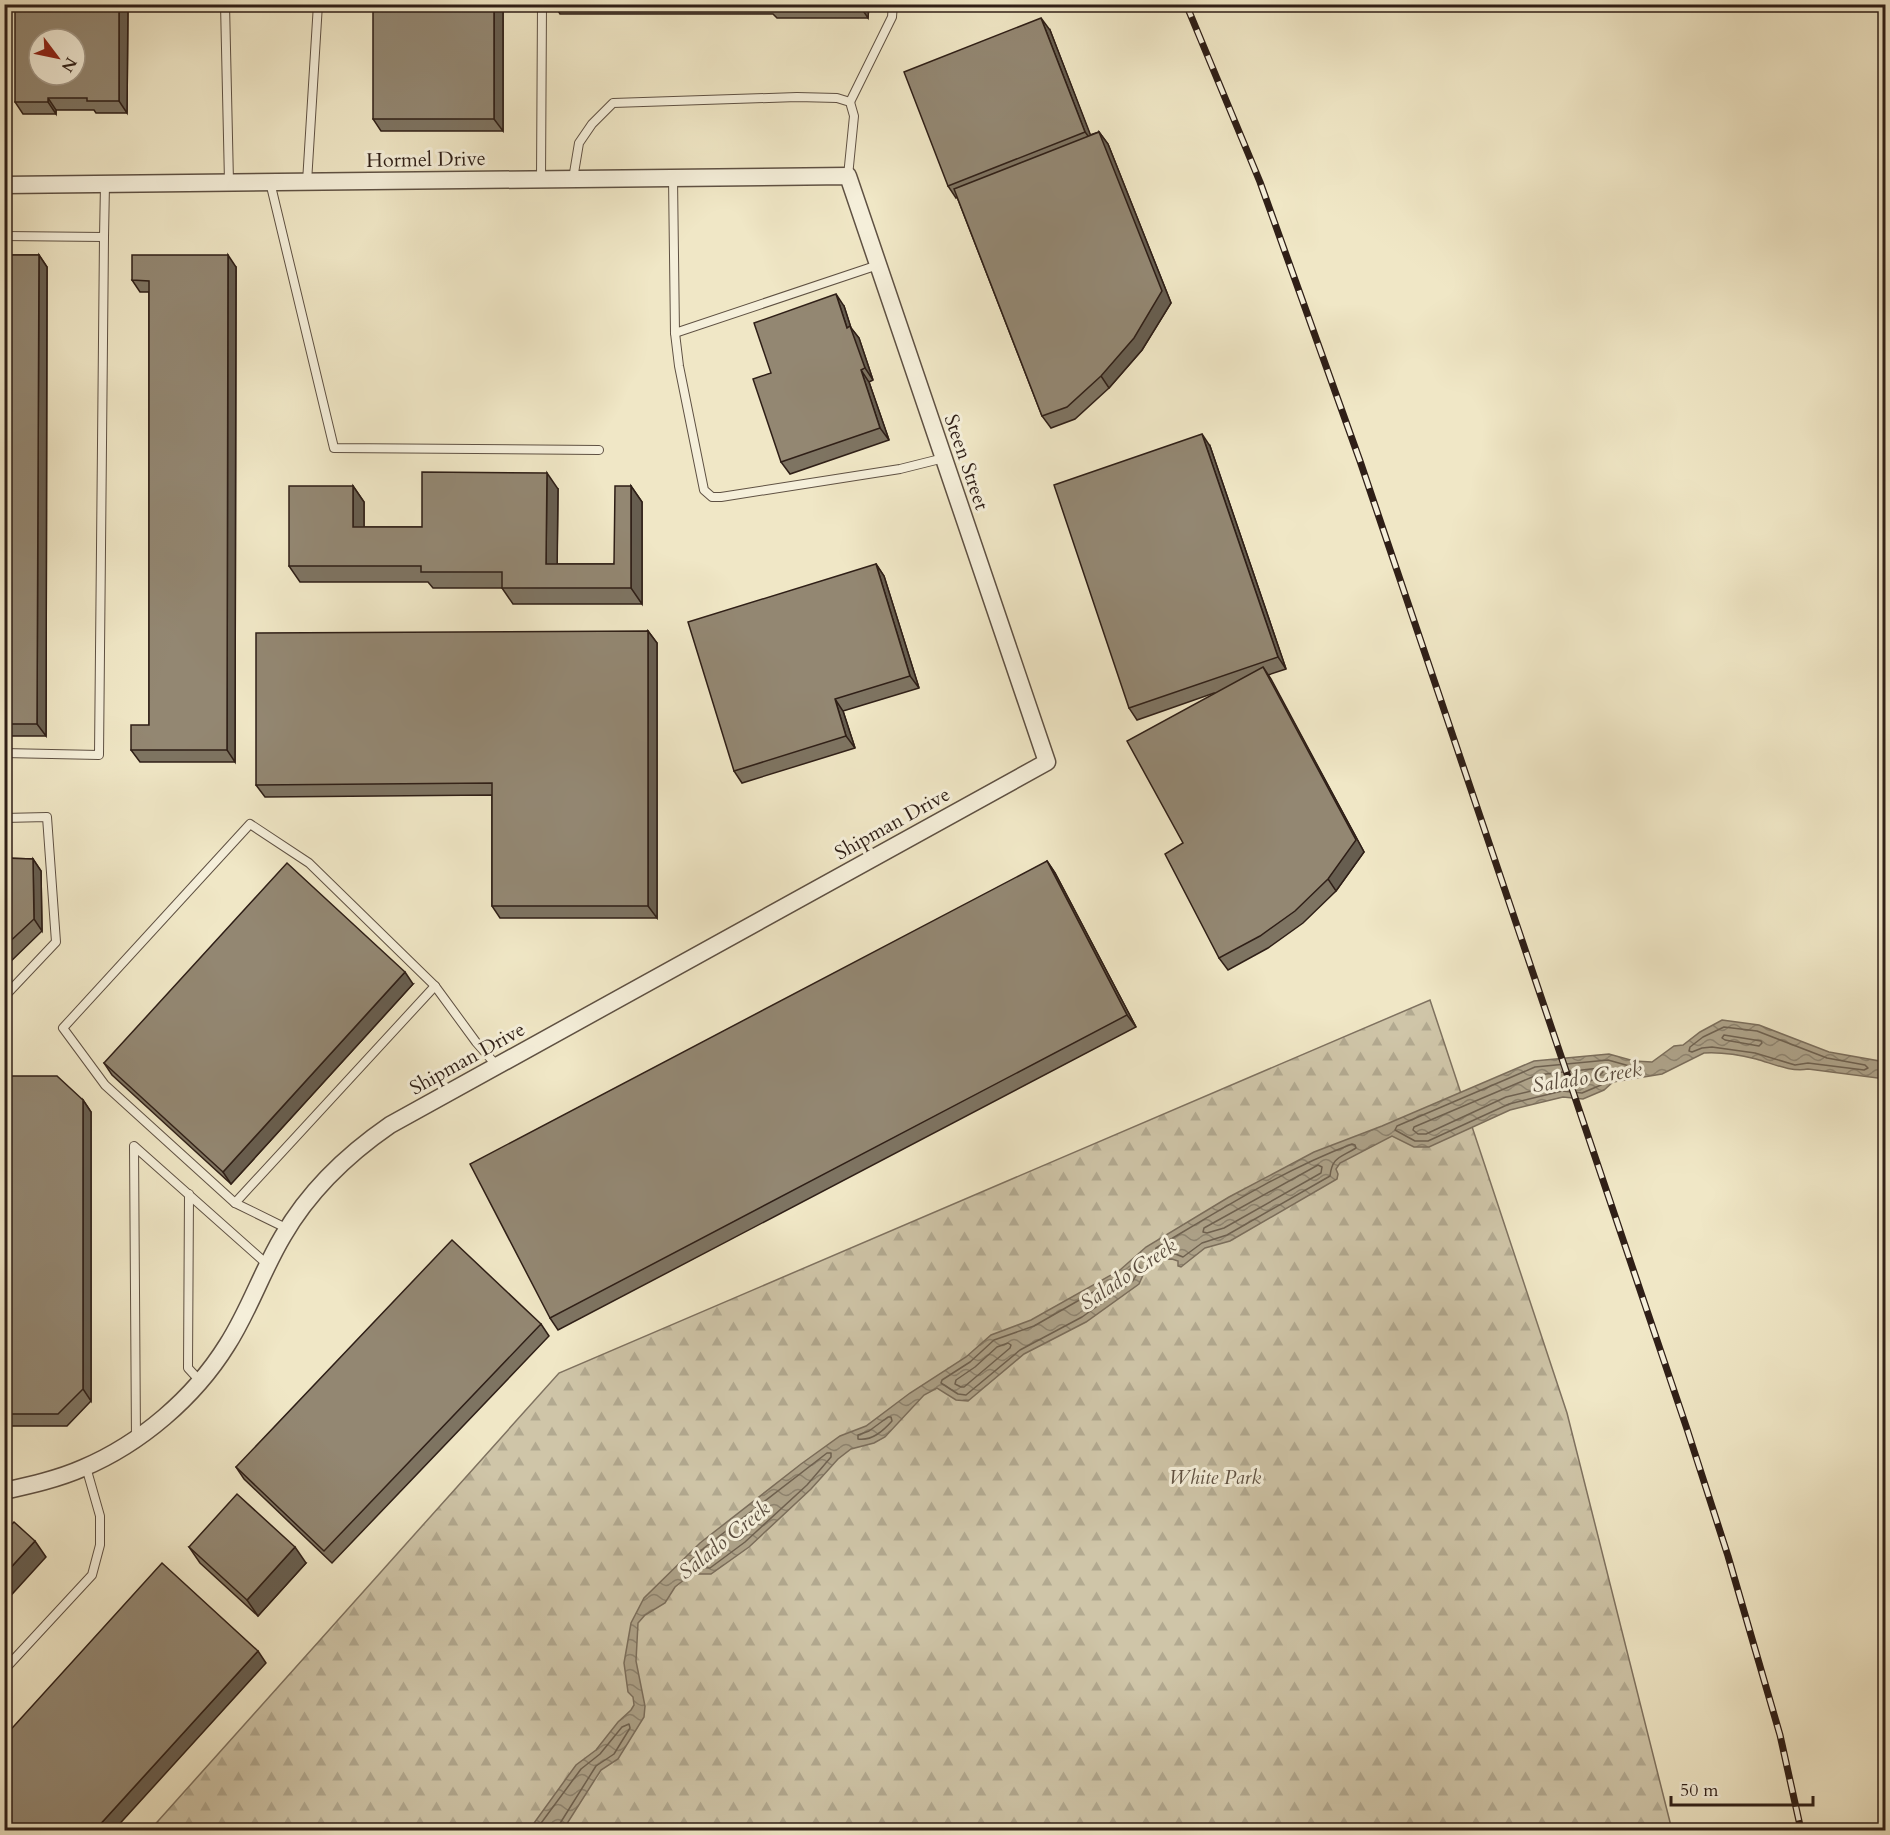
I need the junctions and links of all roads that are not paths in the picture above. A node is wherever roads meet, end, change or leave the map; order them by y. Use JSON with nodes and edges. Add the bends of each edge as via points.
{"nodes":[{"id":1,"x":225,"y":4,"type":"edge"},
{"id":2,"x":318,"y":4,"type":"edge"},
{"id":3,"x":542,"y":4,"type":"edge"},
{"id":4,"x":893,"y":4,"type":"edge"},
{"id":5,"x":850,"y":102,"type":"junction"},
{"id":6,"x":848,"y":176,"type":"junction"},
{"id":7,"x":673,"y":178,"type":"junction"},
{"id":8,"x":541,"y":179,"type":"junction"},
{"id":9,"x":573,"y":179,"type":"junction"},
{"id":10,"x":229,"y":182,"type":"junction"},
{"id":11,"x":270,"y":182,"type":"junction"},
{"id":12,"x":307,"y":182,"type":"junction"},
{"id":13,"x":105,"y":184,"type":"junction"},
{"id":14,"x":4,"y":185,"type":"edge"},
{"id":15,"x":4,"y":236,"type":"edge"},
{"id":16,"x":104,"y":237,"type":"junction"},
{"id":17,"x":878,"y":265,"type":"junction"},
{"id":18,"x":675,"y":333,"type":"junction"},
{"id":19,"x":599,"y":450,"type":"dead end"},
{"id":20,"x":944,"y":458,"type":"junction"},
{"id":21,"x":4,"y":753,"type":"edge"},
{"id":22,"x":1047,"y":762,"type":"joint"},
{"id":23,"x":4,"y":818,"type":"edge"},
{"id":24,"x":435,"y":986,"type":"junction"},
{"id":25,"x":4,"y":997,"type":"edge"},
{"id":26,"x":497,"y":1066,"type":"junction"},
{"id":27,"x":189,"y":1194,"type":"junction"},
{"id":28,"x":235,"y":1203,"type":"junction"},
{"id":29,"x":288,"y":1229,"type":"junction"},
{"id":30,"x":268,"y":1265,"type":"junction"},
{"id":31,"x":200,"y":1381,"type":"junction"},
{"id":32,"x":136,"y":1438,"type":"junction"},
{"id":33,"x":86,"y":1467,"type":"junction"},
{"id":34,"x":4,"y":1491,"type":"edge"},
{"id":35,"x":4,"y":1670,"type":"edge"}],
"edges":[{"from":1,"to":10,"type":"lane"},
{"from":2,"to":12,"type":"lane"},
{"from":3,"to":8,"type":"lane"},
{"from":4,"to":5,"type":"lane","via":[[892,16]]},
{"from":5,"to":6,"type":"lane","via":[[854,116]]},
{"from":5,"to":9,"type":"lane","via":[[797,97],[613,104],[579,142]]},
{"from":6,"to":7,"type":"street","name":"Hormel Drive"},
{"from":6,"to":17,"type":"street","name":"Steen Street"},
{"from":7,"to":9,"type":"street","name":"Hormel Drive"},
{"from":7,"to":18,"type":"lane"},
{"from":8,"to":9,"type":"street","name":"Hormel Drive"},
{"from":8,"to":12,"type":"street","name":"Hormel Drive"},
{"from":10,"to":11,"type":"street","name":"Hormel Drive"},
{"from":10,"to":13,"type":"street","name":"Hormel Drive"},
{"from":11,"to":12,"type":"street","name":"Hormel Drive"},
{"from":11,"to":19,"type":"lane","via":[[334,448]]},
{"from":13,"to":14,"type":"street","name":"Hormel Drive"},
{"from":13,"to":16,"type":"lane"},
{"from":15,"to":16,"type":"lane"},
{"from":16,"to":21,"type":"lane","via":[[99,755]]},
{"from":17,"to":18,"type":"lane"},
{"from":17,"to":20,"type":"street","name":"Steen Street"},
{"from":18,"to":20,"type":"lane","via":[[678,366],[704,490],[712,496],[900,469]]},
{"from":20,"to":22,"type":"street","name":"Steen Street"},
{"from":22,"to":26,"type":"street","name":"Shipman Drive"},
{"from":23,"to":25,"type":"lane","via":[[47,817],[56,942]]},
{"from":24,"to":26,"type":"lane"},
{"from":24,"to":28,"type":"lane"},
{"from":24,"to":28,"type":"lane","via":[[309,863],[250,824],[63,1028],[105,1085]]},
{"from":26,"to":29,"type":"street","name":"Shipman Drive","via":[[363,1144],[338,1166]]},
{"from":27,"to":30,"type":"lane"},
{"from":27,"to":31,"type":"lane","via":[[188,1368]]},
{"from":27,"to":32,"type":"lane","via":[[134,1146]]},
{"from":28,"to":29,"type":"lane"},
{"from":29,"to":30,"type":"street","name":"Shipman Drive"},
{"from":30,"to":31,"type":"street","name":"Shipman Drive","via":[[227,1346]]},
{"from":31,"to":32,"type":"street","name":"Shipman Drive"},
{"from":32,"to":33,"type":"street","name":"Shipman Drive"},
{"from":33,"to":34,"type":"street","name":"Shipman Drive"},
{"from":33,"to":35,"type":"lane","via":[[99,1516],[100,1545],[92,1575]]}]}
